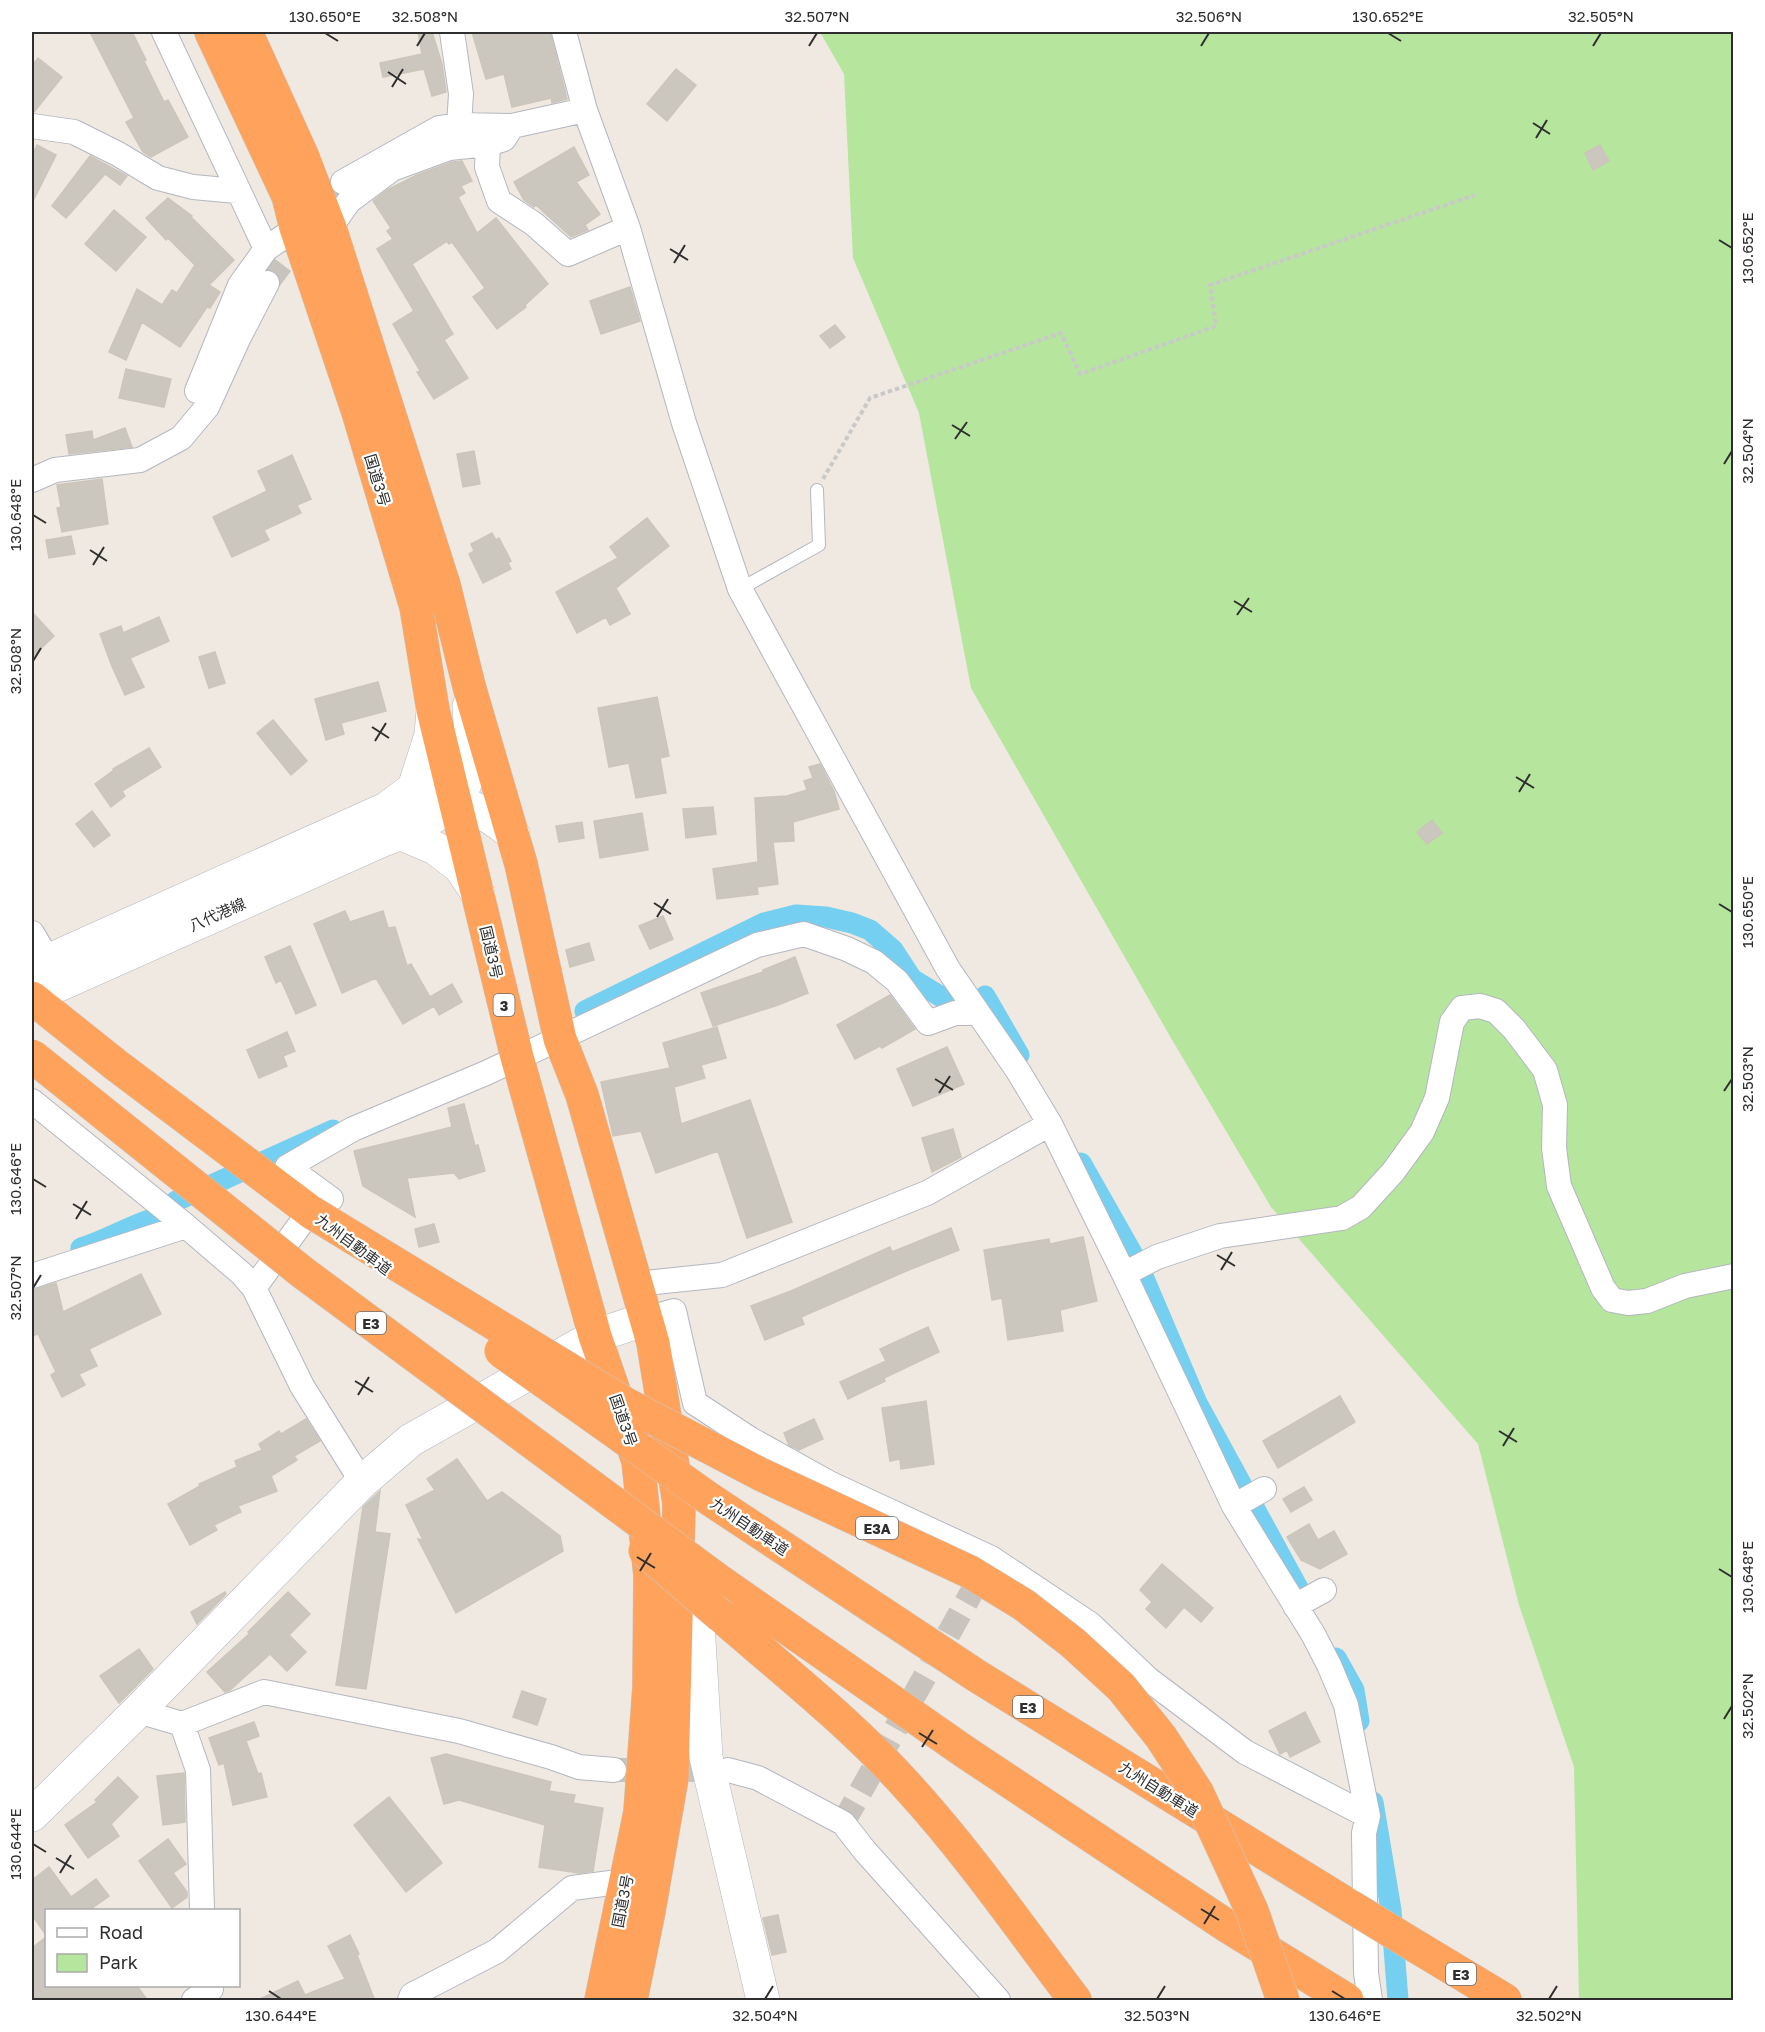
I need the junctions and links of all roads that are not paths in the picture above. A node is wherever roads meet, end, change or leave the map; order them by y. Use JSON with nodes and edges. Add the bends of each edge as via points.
{"nodes":[{"id":1,"x":164,"y":32,"type":"edge"},
{"id":2,"x":197,"y":32,"type":"edge"},
{"id":3,"x":211,"y":32,"type":"edge"},
{"id":4,"x":246,"y":32,"type":"edge"},
{"id":5,"x":452,"y":32,"type":"edge"},
{"id":6,"x":564,"y":32,"type":"edge"},
{"id":7,"x":585,"y":110,"type":"junction"},
{"id":8,"x":459,"y":125,"type":"junction"},
{"id":9,"x":32,"y":126,"type":"edge"},
{"id":10,"x":512,"y":126,"type":"junction"},
{"id":11,"x":488,"y":144,"type":"junction"},
{"id":12,"x":344,"y":182,"type":"tunnel mouth"},
{"id":13,"x":237,"y":190,"type":"junction"},
{"id":14,"x":294,"y":220,"type":"junction"},
{"id":15,"x":330,"y":228,"type":"junction"},
{"id":16,"x":628,"y":228,"type":"junction"},
{"id":17,"x":266,"y":249,"type":"junction"},
{"id":18,"x":267,"y":283,"type":"tunnel mouth"},
{"id":19,"x":181,"y":438,"type":"junction"},
{"id":20,"x":32,"y":480,"type":"edge"},
{"id":21,"x":817,"y":490,"type":"road end"},
{"id":22,"x":740,"y":589,"type":"junction"},
{"id":23,"x":469,"y":686,"type":"junction"},
{"id":24,"x":433,"y":710,"type":"junction"},
{"id":25,"x":455,"y":800,"type":"junction"},
{"id":26,"x":395,"y":821,"type":"junction"},
{"id":27,"x":513,"y":834,"type":"junction"},
{"id":28,"x":478,"y":894,"type":"junction"},
{"id":29,"x":37,"y":954,"type":"edge"},
{"id":30,"x":32,"y":997,"type":"edge"},
{"id":31,"x":978,"y":1013,"type":"junction"},
{"id":32,"x":560,"y":1039,"type":"junction"},
{"id":33,"x":32,"y":1056,"type":"edge"},
{"id":34,"x":517,"y":1057,"type":"junction"},
{"id":35,"x":32,"y":1101,"type":"edge"},
{"id":36,"x":1050,"y":1124,"type":"junction"},
{"id":37,"x":311,"y":1212,"type":"junction"},
{"id":38,"x":186,"y":1226,"type":"junction"},
{"id":39,"x":302,"y":1272,"type":"junction"},
{"id":40,"x":1124,"y":1274,"type":"junction"},
{"id":41,"x":32,"y":1276,"type":"edge"},
{"id":42,"x":1734,"y":1276,"type":"edge"},
{"id":43,"x":636,"y":1284,"type":"junction"},
{"id":44,"x":255,"y":1288,"type":"junction"},
{"id":45,"x":649,"y":1330,"type":"junction"},
{"id":46,"x":595,"y":1336,"type":"junction"},
{"id":47,"x":362,"y":1482,"type":"junction"},
{"id":48,"x":1264,"y":1489,"type":"dead end"},
{"id":49,"x":1234,"y":1506,"type":"junction"},
{"id":50,"x":1324,"y":1590,"type":"dead end"},
{"id":51,"x":1295,"y":1606,"type":"junction"},
{"id":52,"x":138,"y":1711,"type":"junction"},
{"id":53,"x":182,"y":1724,"type":"junction"},
{"id":54,"x":614,"y":1770,"type":"tunnel mouth"},
{"id":55,"x":728,"y":1770,"type":"tunnel mouth"},
{"id":56,"x":32,"y":1815,"type":"edge"},
{"id":57,"x":1368,"y":1816,"type":"junction"},
{"id":58,"x":626,"y":1881,"type":"junction"},
{"id":59,"x":202,"y":1909,"type":"edge"},
{"id":60,"x":410,"y":2001,"type":"edge"},
{"id":61,"x":601,"y":2001,"type":"edge"},
{"id":62,"x":631,"y":2001,"type":"edge"},
{"id":63,"x":764,"y":2001,"type":"edge"},
{"id":64,"x":998,"y":2001,"type":"edge"},
{"id":65,"x":1075,"y":2001,"type":"edge"},
{"id":66,"x":1283,"y":2001,"type":"edge"},
{"id":67,"x":1347,"y":2001,"type":"edge"},
{"id":68,"x":1370,"y":2001,"type":"edge"},
{"id":69,"x":1505,"y":2001,"type":"edge"}],
"edges":[{"from":1,"to":13,"type":"street"},
{"from":2,"to":14,"type":"highway","via":[[268,180]]},
{"from":3,"to":14,"type":"highway","name":"国道3号","number":"3","via":[[288,196]]},
{"from":4,"to":15,"type":"highway","name":"国道3号","via":[[302,155]]},
{"from":5,"to":8,"type":"street","via":[[461,94]]},
{"from":6,"to":7,"type":"street"},
{"from":7,"to":10,"type":"street"},
{"from":7,"to":16,"type":"street"},
{"from":8,"to":10,"type":"street"},
{"from":8,"to":12,"type":"street","via":[[439,128]]},
{"from":9,"to":13,"type":"street","via":[[74,132],[158,178],[193,187]]},
{"from":10,"to":11,"type":"street","via":[[504,139]]},
{"from":11,"to":15,"type":"street","via":[[449,148],[392,169],[349,201]]},
{"from":11,"to":16,"type":"street","via":[[487,167],[499,201],[568,254]]},
{"from":13,"to":17,"type":"street"},
{"from":14,"to":17,"type":"street"},
{"from":14,"to":24,"type":"highway","name":"国道3号","number":"3","via":[[358,412],[416,607]]},
{"from":15,"to":23,"type":"highway","name":"国道3号","via":[[444,585]]},
{"from":16,"to":22,"type":"street","via":[[684,423]]},
{"from":17,"to":19,"type":"street","via":[[240,285]]},
{"from":18,"to":19,"type":"street","via":[[207,407]]},
{"from":19,"to":20,"type":"street","via":[[140,460],[55,470]]},
{"from":21,"to":22,"type":"lane","via":[[819,545]]},
{"from":22,"to":31,"type":"street","via":[[948,969]]},
{"from":23,"to":25,"type":"street","via":[[468,776]]},
{"from":23,"to":27,"type":"highway","name":"国道3号"},
{"from":24,"to":25,"type":"highway","name":"国道3号","number":"3"},
{"from":24,"to":26,"type":"street","name":"八代港線","via":[[424,762]]},
{"from":25,"to":26,"type":"street","name":"八代港線","via":[[414,800]]},
{"from":25,"to":27,"type":"street","name":"八代港線","via":[[474,807]]},
{"from":25,"to":28,"type":"highway","name":"国道3号","number":"3"},
{"from":26,"to":28,"type":"street","via":[[460,867]]},
{"from":26,"to":29,"type":"street","name":"八代港線"},
{"from":26,"to":30,"type":"street","name":"八代港線","via":[[383,840]]},
{"from":27,"to":32,"type":"highway","name":"国道3号"},
{"from":28,"to":34,"type":"highway","name":"国道3号","number":"3"},
{"from":30,"to":37,"type":"highway","name":"九州自動車道","number":"E3"},
{"from":31,"to":32,"type":"street","via":[[956,1013],[928,1023],[897,981],[874,962],[804,933],[757,945]]},
{"from":31,"to":36,"type":"street"},
{"from":32,"to":34,"type":"street"},
{"from":32,"to":43,"type":"highway","name":"国道3号","via":[[582,1095]]},
{"from":33,"to":39,"type":"highway","number":"E3","bridge":true},
{"from":34,"to":44,"type":"street","via":[[353,1129],[287,1167],[331,1199],[302,1222]]},
{"from":34,"to":46,"type":"highway","name":"国道3号","number":"3"},
{"from":35,"to":38,"type":"street"},
{"from":36,"to":40,"type":"street"},
{"from":36,"to":43,"type":"street","via":[[927,1193],[722,1275]]},
{"from":37,"to":66,"type":"highway","number":"E3A","bridge":true,"via":[[626,1404],[760,1474],[970,1572],[1024,1605],[1073,1643],[1120,1687],[1161,1737],[1197,1792],[1252,1911]]},
{"from":37,"to":69,"type":"highway","name":"九州自動車道","number":"E3","bridge":true,"via":[[436,1306],[711,1500],[977,1676]]},
{"from":38,"to":41,"type":"street"},
{"from":38,"to":44,"type":"street"},
{"from":39,"to":65,"type":"highway","bridge":true,"via":[[375,1340],[612,1523],[853,1731],[909,1788],[964,1854]]},
{"from":39,"to":67,"type":"highway","number":"E3","bridge":true,"via":[[718,1580],[975,1758]]},
{"from":40,"to":42,"type":"street","via":[[1157,1257],[1220,1236],[1342,1218],[1361,1207],[1422,1132],[1437,1098],[1452,1022],[1462,1008],[1480,1006],[1496,1011],[1545,1070],[1555,1106],[1554,1149],[1559,1186],[1603,1288],[1612,1300],[1647,1301],[1685,1286]]},
{"from":40,"to":49,"type":"street"},
{"from":43,"to":45,"type":"highway","name":"国道3号"},
{"from":44,"to":47,"type":"street","via":[[302,1386]]},
{"from":45,"to":46,"type":"street"},
{"from":45,"to":57,"type":"street","via":[[674,1311],[695,1403],[831,1484],[991,1558],[1090,1624],[1148,1679],[1245,1752]]},
{"from":45,"to":62,"type":"highway","name":"国道3号","via":[[679,1503],[672,1778]]},
{"from":45,"to":63,"type":"street","via":[[690,1515],[706,1757]]},
{"from":46,"to":47,"type":"street","via":[[411,1440]]},
{"from":46,"to":58,"type":"highway","name":"国道3号","number":"3","via":[[638,1461],[650,1575],[649,1687],[640,1812]]},
{"from":47,"to":52,"type":"street"},
{"from":48,"to":49,"type":"street"},
{"from":49,"to":51,"type":"street"},
{"from":50,"to":51,"type":"street"},
{"from":51,"to":57,"type":"street","via":[[1329,1665],[1346,1705]]},
{"from":52,"to":53,"type":"street"},
{"from":52,"to":56,"type":"street"},
{"from":53,"to":54,"type":"street","via":[[264,1692],[459,1731],[579,1767]]},
{"from":53,"to":59,"type":"street","via":[[198,1770]]},
{"from":55,"to":64,"type":"street","via":[[758,1778],[843,1823]]},
{"from":57,"to":68,"type":"street","via":[[1364,1833],[1365,1950]]},
{"from":58,"to":60,"type":"street","via":[[572,1887],[497,1951],[412,1995]]},
{"from":58,"to":61,"type":"highway","name":"国道3号","number":"3"}]}
